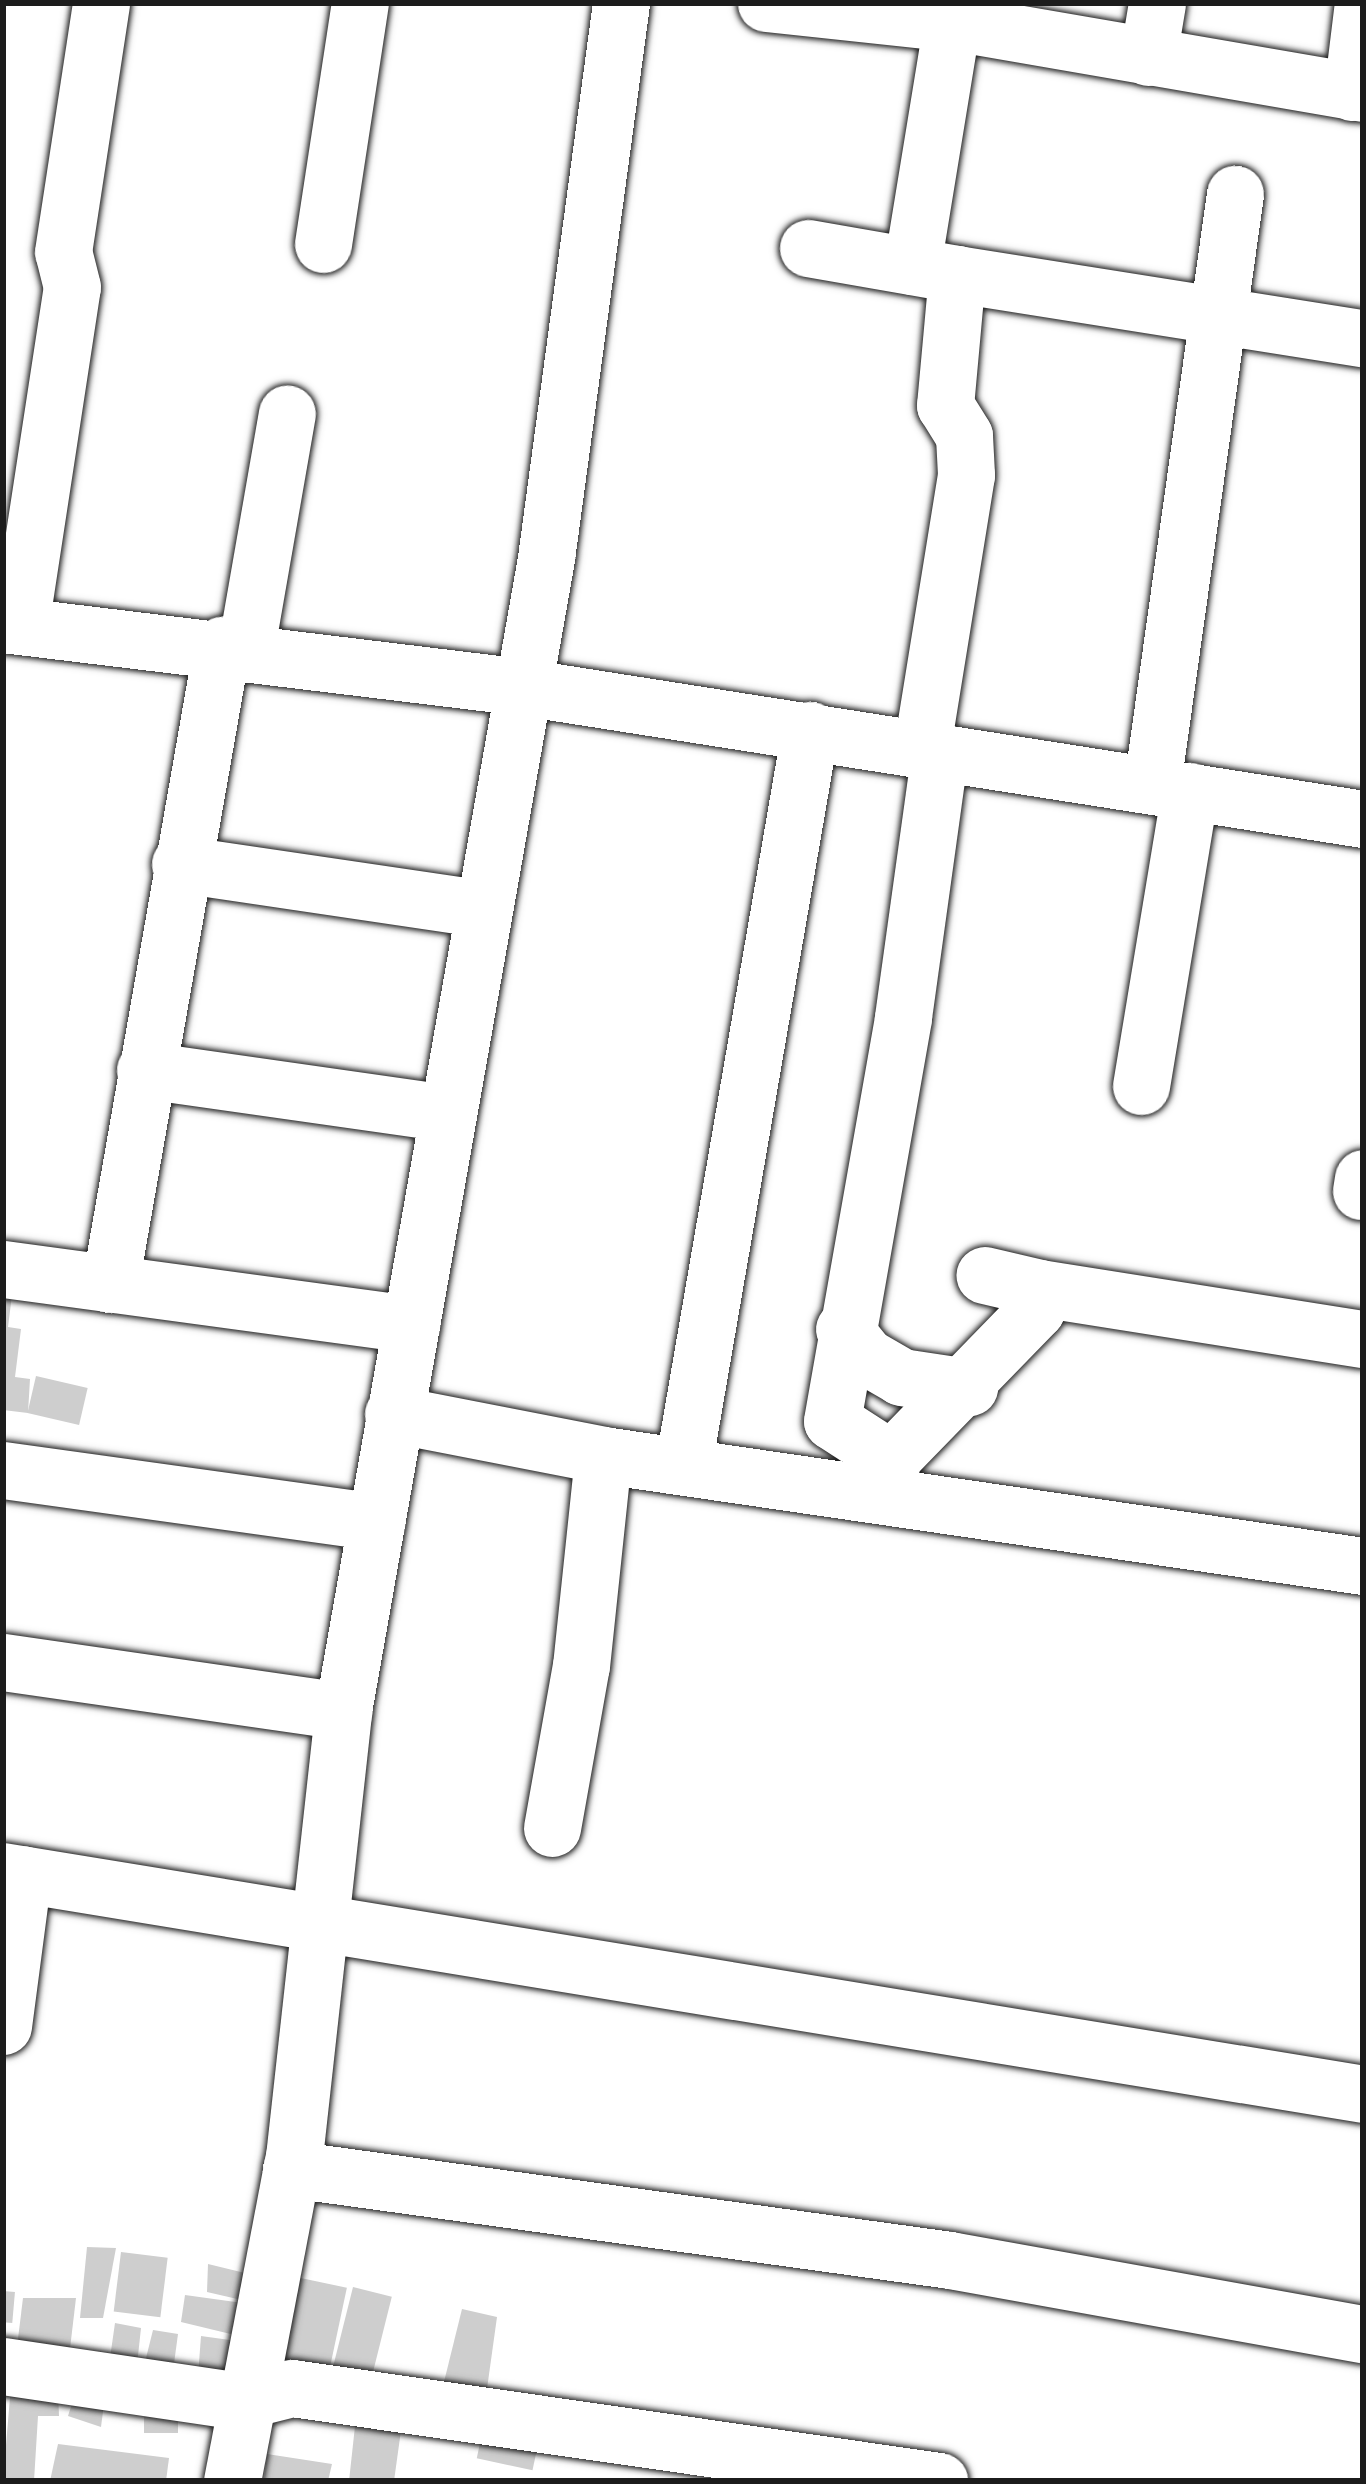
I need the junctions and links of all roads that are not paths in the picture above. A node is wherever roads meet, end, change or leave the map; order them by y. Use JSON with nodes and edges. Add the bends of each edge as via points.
{"nodes":[{"id":1,"x":101,"y":3,"type":"edge"},
{"id":2,"x":360,"y":3,"type":"edge"},
{"id":3,"x":621,"y":3,"type":"edge"},
{"id":4,"x":766,"y":3,"type":"edge"},
{"id":5,"x":1363,"y":3,"type":"edge"},
{"id":6,"x":954,"y":13,"type":"edge"},
{"id":7,"x":1153,"y":30,"type":"edge"},
{"id":8,"x":1358,"y":93,"type":"edge"},
{"id":9,"x":1235,"y":194,"type":"dead end"},
{"id":10,"x":323,"y":244,"type":"dead end"},
{"id":11,"x":808,"y":248,"type":"dead end"},
{"id":12,"x":934,"y":270,"type":"junction"},
{"id":13,"x":1215,"y":314,"type":"junction"},
{"id":14,"x":1363,"y":338,"type":"edge"},
{"id":15,"x":287,"y":414,"type":"dead end"},
{"id":16,"x":11,"y":625,"type":"edge"},
{"id":17,"x":234,"y":647,"type":"junction"},
{"id":18,"x":523,"y":687,"type":"junction"},
{"id":19,"x":810,"y":730,"type":"junction"},
{"id":20,"x":931,"y":750,"type":"junction"},
{"id":21,"x":1171,"y":788,"type":"junction"},
{"id":22,"x":1363,"y":819,"type":"edge"},
{"id":23,"x":180,"y":864,"type":"junction"},
{"id":24,"x":484,"y":909,"type":"junction"},
{"id":25,"x":145,"y":1070,"type":"junction"},
{"id":26,"x":1141,"y":1086,"type":"dead end"},
{"id":27,"x":448,"y":1113,"type":"junction"},
{"id":28,"x":3,"y":1269,"type":"edge"},
{"id":29,"x":984,"y":1275,"type":"dead end"},
{"id":30,"x":110,"y":1284,"type":"junction"},
{"id":31,"x":1040,"y":1288,"type":"junction"},
{"id":32,"x":411,"y":1324,"type":"junction"},
{"id":33,"x":844,"y":1329,"type":"junction"},
{"id":34,"x":1363,"y":1339,"type":"edge"},
{"id":35,"x":969,"y":1387,"type":"junction"},
{"id":36,"x":393,"y":1414,"type":"junction"},
{"id":37,"x":603,"y":1455,"type":"junction"},
{"id":38,"x":683,"y":1466,"type":"junction"},
{"id":39,"x":3,"y":1470,"type":"edge"},
{"id":40,"x":890,"y":1478,"type":"junction"},
{"id":41,"x":376,"y":1522,"type":"junction"},
{"id":42,"x":1363,"y":1566,"type":"edge"},
{"id":43,"x":3,"y":1662,"type":"edge"},
{"id":44,"x":343,"y":1711,"type":"junction"},
{"id":45,"x":552,"y":1828,"type":"dead end"},
{"id":46,"x":13,"y":1873,"type":"edge"},
{"id":47,"x":314,"y":1925,"type":"junction"},
{"id":48,"x":3,"y":2026,"type":"edge"},
{"id":49,"x":1363,"y":2094,"type":"edge"},
{"id":50,"x":291,"y":2169,"type":"junction"},
{"id":51,"x":1363,"y":2334,"type":"edge"},
{"id":52,"x":3,"y":2366,"type":"edge"},
{"id":53,"x":241,"y":2402,"type":"junction"},
{"id":54,"x":674,"y":2462,"type":"edge"},
{"id":55,"x":232,"y":2481,"type":"edge"},
{"id":56,"x":939,"y":2481,"type":"edge"}],
"edges":[{"from":1,"to":16,"type":"street","via":[[63,252],[72,287]]},
{"from":2,"to":10,"type":"street"},
{"from":3,"to":18,"type":"street"},
{"from":4,"to":6,"type":"street"},
{"from":5,"to":8,"type":"street"},
{"from":6,"to":7,"type":"street"},
{"from":6,"to":12,"type":"street"},
{"from":7,"to":8,"type":"street"},
{"from":9,"to":13,"type":"street"},
{"from":11,"to":12,"type":"street"},
{"from":12,"to":13,"type":"street"},
{"from":12,"to":20,"type":"street","via":[[945,406],[964,436],[966,475]]},
{"from":13,"to":14,"type":"street"},
{"from":13,"to":21,"type":"street"},
{"from":15,"to":17,"type":"street"},
{"from":16,"to":17,"type":"street"},
{"from":17,"to":18,"type":"street"},
{"from":17,"to":23,"type":"street"},
{"from":18,"to":19,"type":"street"},
{"from":18,"to":24,"type":"street"},
{"from":19,"to":20,"type":"street"},
{"from":19,"to":38,"type":"street"},
{"from":20,"to":21,"type":"street"},
{"from":20,"to":33,"type":"street","via":[[903,1018]]},
{"from":21,"to":22,"type":"street"},
{"from":21,"to":26,"type":"street"},
{"from":23,"to":24,"type":"street"},
{"from":23,"to":25,"type":"street"},
{"from":24,"to":27,"type":"street"},
{"from":25,"to":27,"type":"street"},
{"from":25,"to":30,"type":"street"},
{"from":27,"to":32,"type":"street"},
{"from":28,"to":30,"type":"street"},
{"from":29,"to":31,"type":"street"},
{"from":30,"to":32,"type":"street"},
{"from":31,"to":34,"type":"street"},
{"from":31,"to":35,"type":"street","via":[[1036,1310]]},
{"from":32,"to":36,"type":"street"},
{"from":33,"to":35,"type":"street","via":[[867,1357],[901,1377]]},
{"from":33,"to":40,"type":"street","via":[[832,1421]]},
{"from":35,"to":40,"type":"street"},
{"from":36,"to":37,"type":"street"},
{"from":36,"to":41,"type":"street"},
{"from":37,"to":38,"type":"street"},
{"from":37,"to":45,"type":"street","via":[[581,1666]]},
{"from":38,"to":40,"type":"street"},
{"from":39,"to":41,"type":"street"},
{"from":40,"to":42,"type":"street"},
{"from":41,"to":44,"type":"street"},
{"from":43,"to":44,"type":"street"},
{"from":44,"to":47,"type":"street"},
{"from":46,"to":47,"type":"street"},
{"from":46,"to":48,"type":"street"},
{"from":47,"to":49,"type":"street"},
{"from":47,"to":50,"type":"street"},
{"from":50,"to":51,"type":"street","via":[[950,2260]]},
{"from":50,"to":53,"type":"street"},
{"from":52,"to":53,"type":"street"},
{"from":53,"to":54,"type":"street","via":[[292,2388]]},
{"from":53,"to":55,"type":"street"},
{"from":54,"to":56,"type":"street"}]}
